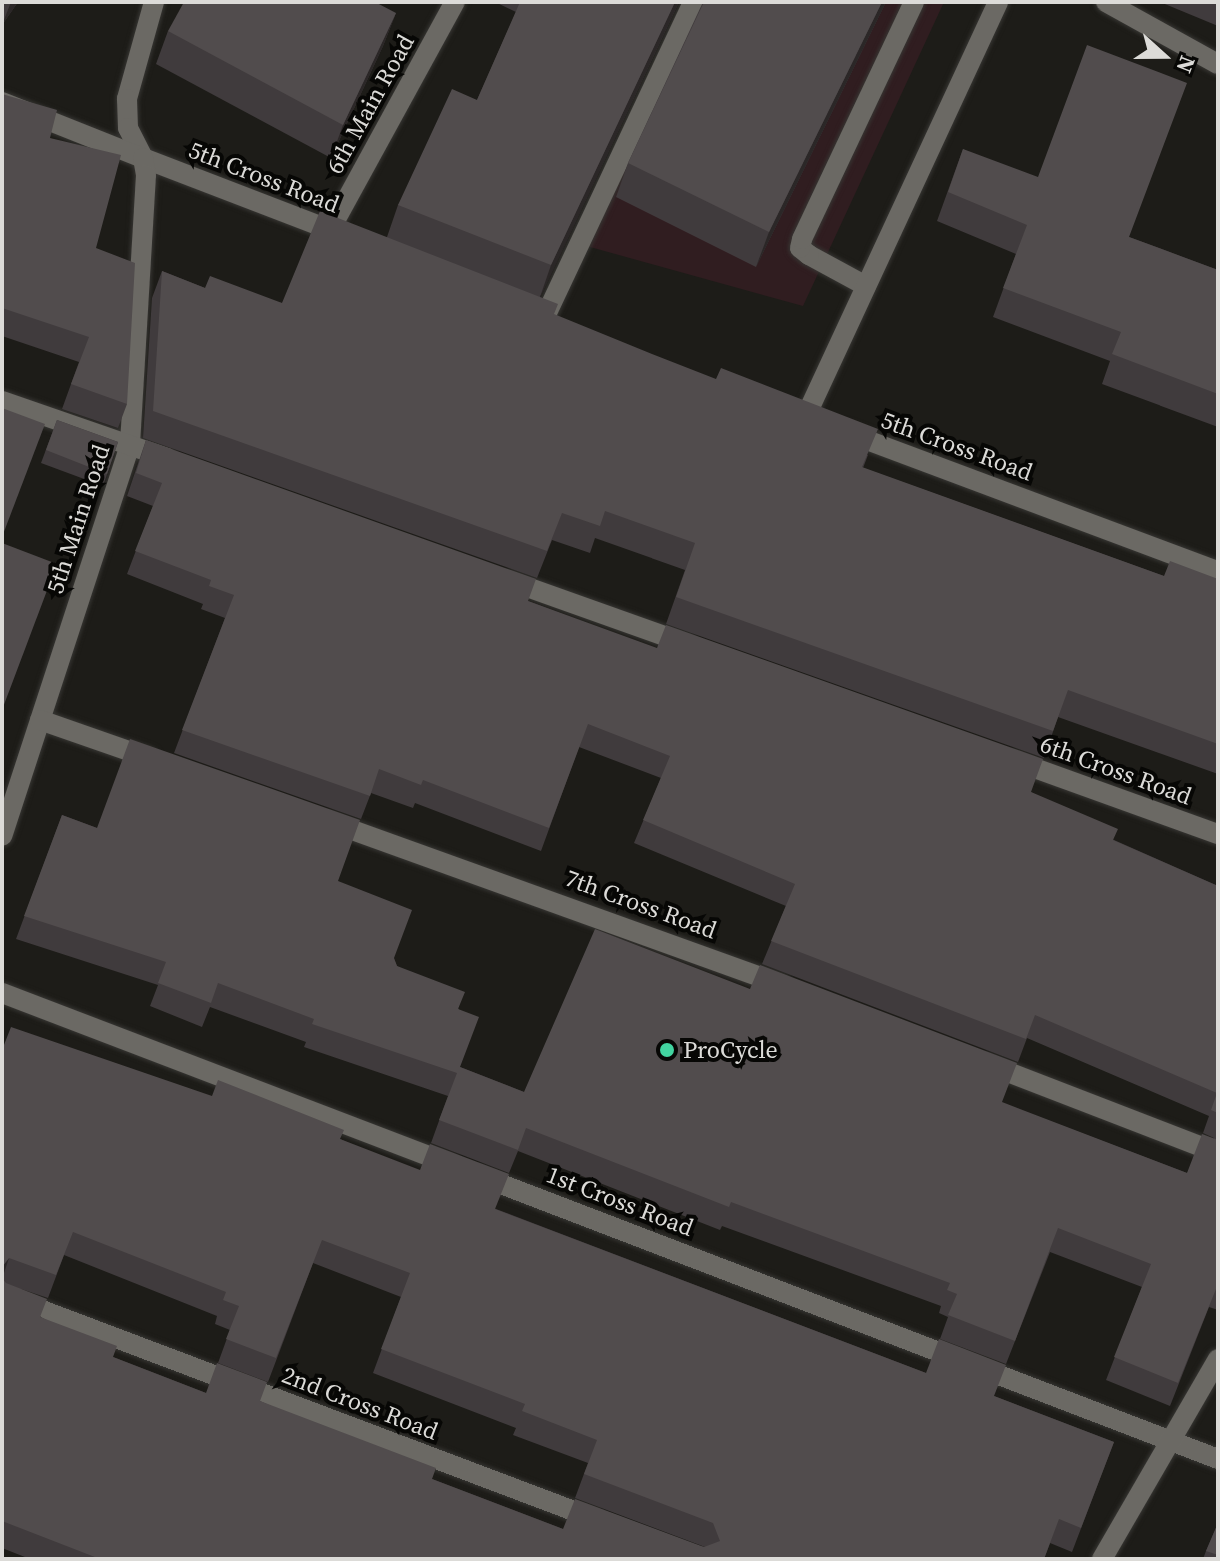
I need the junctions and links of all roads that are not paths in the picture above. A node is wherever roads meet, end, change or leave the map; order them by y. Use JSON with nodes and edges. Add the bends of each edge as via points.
{"nodes":[{"id":1,"x":154,"y":2,"type":"edge"},
{"id":2,"x":455,"y":2,"type":"edge"},
{"id":3,"x":693,"y":2,"type":"edge"},
{"id":4,"x":914,"y":2,"type":"edge"},
{"id":5,"x":998,"y":2,"type":"edge"},
{"id":6,"x":1106,"y":2,"type":"edge"},
{"id":7,"x":1218,"y":64,"type":"edge"},
{"id":8,"x":2,"y":102,"type":"edge"},
{"id":9,"x":143,"y":158,"type":"junction"},
{"id":10,"x":330,"y":230,"type":"junction"},
{"id":11,"x":359,"y":241,"type":"edge"},
{"id":12,"x":866,"y":286,"type":"junction"},
{"id":13,"x":546,"y":315,"type":"edge"},
{"id":14,"x":2,"y":401,"type":"edge"},
{"id":15,"x":130,"y":445,"type":"junction"},
{"id":16,"x":190,"y":466,"type":"edge"},
{"id":17,"x":1218,"y":571,"type":"edge"},
{"id":18,"x":488,"y":573,"type":"edge"},
{"id":19,"x":711,"y":653,"type":"edge"},
{"id":20,"x":40,"y":720,"type":"junction"},
{"id":21,"x":995,"y":754,"type":"edge"},
{"id":22,"x":175,"y":767,"type":"edge"},
{"id":23,"x":310,"y":815,"type":"edge"},
{"id":24,"x":1218,"y":834,"type":"edge"},
{"id":25,"x":2,"y":836,"type":"edge"},
{"id":26,"x":2,"y":993,"type":"edge"},
{"id":27,"x":803,"y":994,"type":"edge"},
{"id":28,"x":966,"y":1056,"type":"edge"},
{"id":29,"x":1218,"y":1153,"type":"edge"},
{"id":30,"x":2,"y":1295,"type":"edge"},
{"id":31,"x":1218,"y":1359,"type":"edge"},
{"id":32,"x":1173,"y":1441,"type":"junction"},
{"id":33,"x":1218,"y":1459,"type":"edge"},
{"id":34,"x":611,"y":1525,"type":"edge"},
{"id":35,"x":1102,"y":1559,"type":"edge"}],
"edges":[{"from":1,"to":9,"type":"street","via":[[127,99],[128,128]]},
{"from":2,"to":10,"type":"street","name":"6th Main Road"},
{"from":3,"to":13,"type":"street"},
{"from":4,"to":12,"type":"street","via":[[800,248]]},
{"from":5,"to":12,"type":"street"},
{"from":6,"to":7,"type":"street"},
{"from":8,"to":9,"type":"street","name":"5th Cross Road"},
{"from":9,"to":10,"type":"street","name":"5th Cross Road"},
{"from":9,"to":15,"type":"street","name":"5th Main Road"},
{"from":10,"to":11,"type":"street","name":"5th Cross Road"},
{"from":12,"to":17,"type":"street","name":"5th Cross Road","via":[[798,415]]},
{"from":14,"to":15,"type":"street"},
{"from":15,"to":16,"type":"street"},
{"from":15,"to":20,"type":"street","name":"5th Main Road"},
{"from":18,"to":19,"type":"street"},
{"from":20,"to":22,"type":"street"},
{"from":20,"to":25,"type":"street","name":"5th Main Road"},
{"from":21,"to":24,"type":"street","name":"6th Cross Road"},
{"from":23,"to":27,"type":"street","name":"7th Cross Road"},
{"from":26,"to":32,"type":"street","name":"1st Cross Road"},
{"from":28,"to":29,"type":"street"},
{"from":30,"to":34,"type":"street","name":"2nd Cross Road"},
{"from":31,"to":32,"type":"street"},
{"from":32,"to":33,"type":"street","name":"1st Cross Road"},
{"from":32,"to":35,"type":"street"}]}
